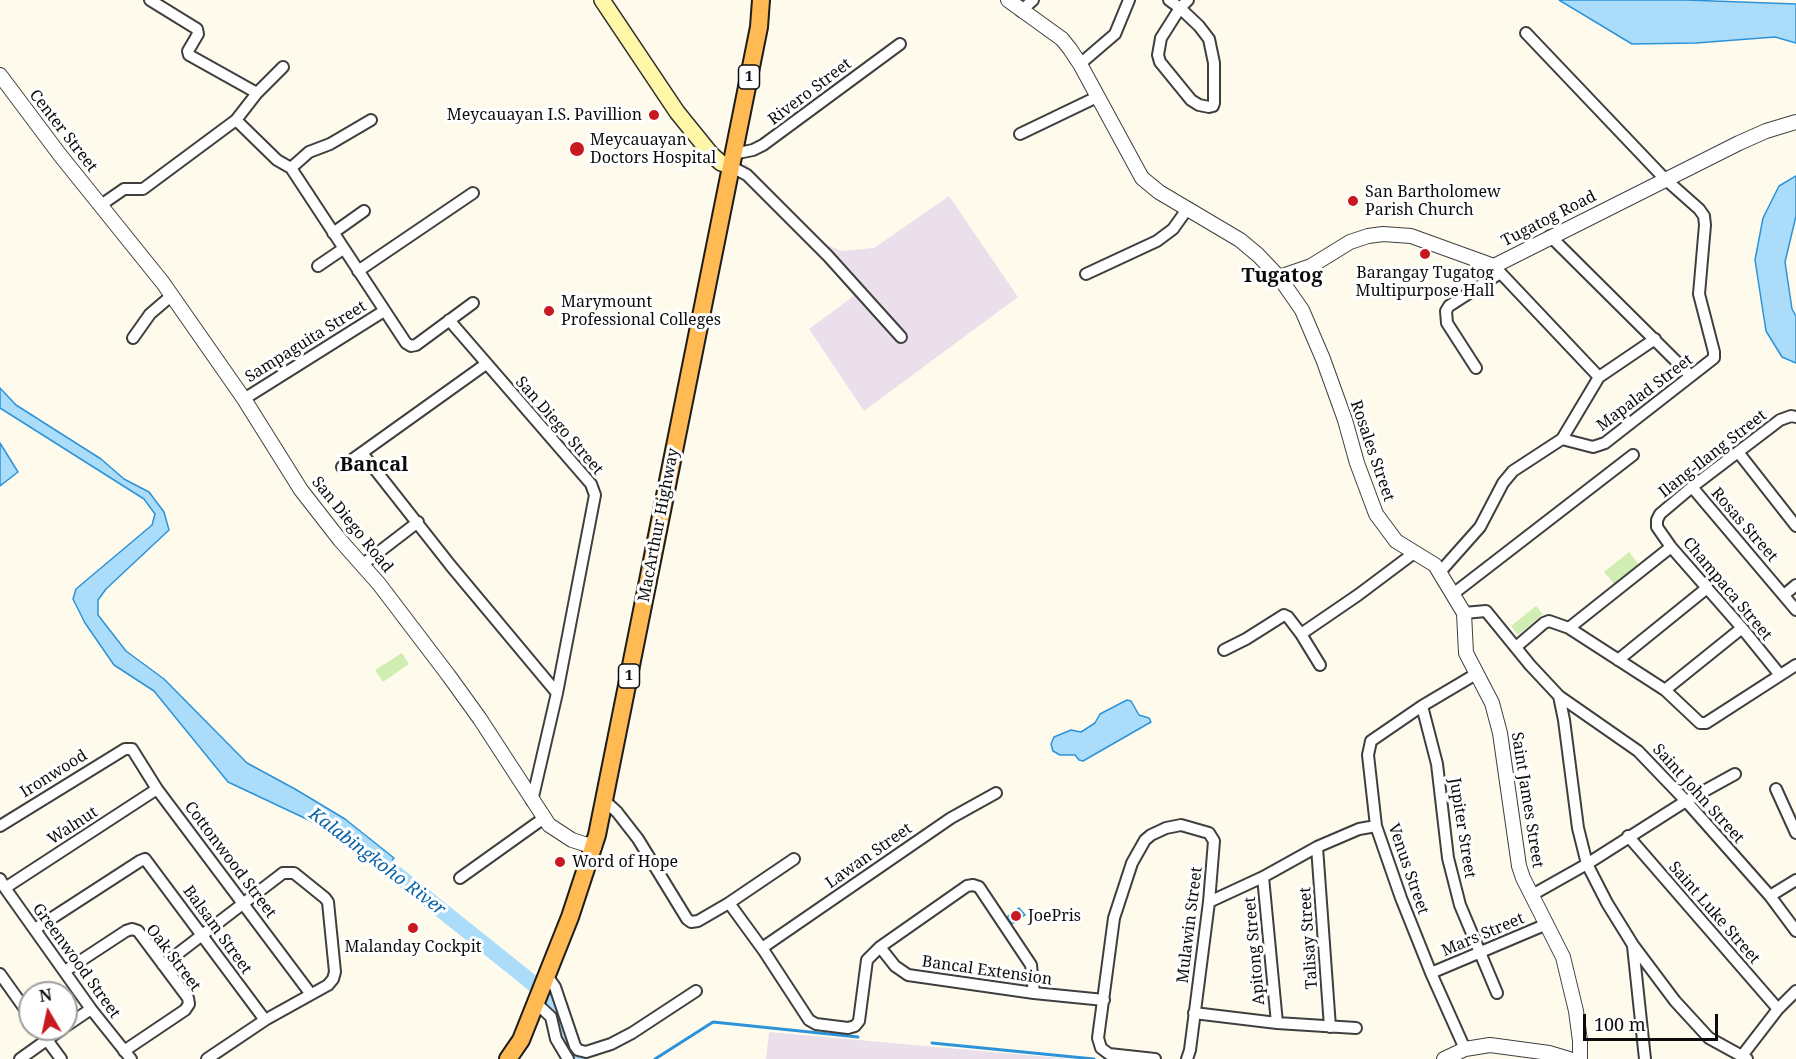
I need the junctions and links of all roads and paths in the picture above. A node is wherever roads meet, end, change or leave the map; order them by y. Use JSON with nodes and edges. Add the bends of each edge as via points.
{"nodes":[{"id":1,"x":150,"y":0,"type":"edge"},
{"id":2,"x":602,"y":0,"type":"edge"},
{"id":3,"x":761,"y":0,"type":"edge"},
{"id":4,"x":1008,"y":0,"type":"edge"},
{"id":5,"x":1033,"y":0,"type":"edge"},
{"id":6,"x":1130,"y":0,"type":"edge"},
{"id":7,"x":1169,"y":0,"type":"edge"},
{"id":8,"x":1188,"y":0,"type":"edge"},
{"id":9,"x":164,"y":4,"type":"edge"},
{"id":10,"x":1180,"y":8,"type":"junction"},
{"id":11,"x":1021,"y":11,"type":"junction"},
{"id":12,"x":1526,"y":33,"type":"dead end"},
{"id":13,"x":900,"y":44,"type":"dead end"},
{"id":14,"x":1080,"y":64,"type":"junction"},
{"id":15,"x":283,"y":67,"type":"dead end"},
{"id":16,"x":0,"y":75,"type":"edge"},
{"id":17,"x":257,"y":93,"type":"junction"},
{"id":18,"x":1097,"y":97,"type":"junction"},
{"id":19,"x":236,"y":120,"type":"junction"},
{"id":20,"x":371,"y":120,"type":"dead end"},
{"id":21,"x":1796,"y":122,"type":"edge"},
{"id":22,"x":1020,"y":134,"type":"dead end"},
{"id":23,"x":731,"y":160,"type":"junction"},
{"id":24,"x":291,"y":168,"type":"junction"},
{"id":25,"x":1664,"y":178,"type":"junction"},
{"id":26,"x":473,"y":193,"type":"dead end"},
{"id":27,"x":101,"y":205,"type":"junction"},
{"id":28,"x":1188,"y":208,"type":"junction"},
{"id":29,"x":363,"y":211,"type":"dead end"},
{"id":30,"x":333,"y":233,"type":"junction"},
{"id":31,"x":1550,"y":236,"type":"junction"},
{"id":32,"x":343,"y":249,"type":"junction"},
{"id":33,"x":318,"y":266,"type":"dead end"},
{"id":34,"x":1497,"y":269,"type":"junction"},
{"id":35,"x":358,"y":271,"type":"junction"},
{"id":36,"x":1086,"y":274,"type":"dead end"},
{"id":37,"x":1280,"y":277,"type":"junction"},
{"id":38,"x":171,"y":296,"type":"junction"},
{"id":39,"x":474,"y":303,"type":"dead end"},
{"id":40,"x":384,"y":311,"type":"junction"},
{"id":41,"x":449,"y":321,"type":"junction"},
{"id":42,"x":901,"y":337,"type":"dead end"},
{"id":43,"x":133,"y":338,"type":"dead end"},
{"id":44,"x":1655,"y":339,"type":"junction"},
{"id":45,"x":486,"y":364,"type":"junction"},
{"id":46,"x":1476,"y":368,"type":"dead end"},
{"id":47,"x":1690,"y":376,"type":"junction"},
{"id":48,"x":1599,"y":378,"type":"junction"},
{"id":49,"x":244,"y":399,"type":"junction"},
{"id":50,"x":1793,"y":416,"type":"edge"},
{"id":51,"x":1562,"y":439,"type":"junction"},
{"id":52,"x":1738,"y":452,"type":"junction"},
{"id":53,"x":362,"y":453,"type":"junction"},
{"id":54,"x":1633,"y":454,"type":"dead end"},
{"id":55,"x":342,"y":467,"type":"dead end"},
{"id":56,"x":1692,"y":487,"type":"junction"},
{"id":57,"x":1657,"y":520,"type":"joint"},
{"id":58,"x":418,"y":522,"type":"junction"},
{"id":59,"x":1796,"y":526,"type":"edge"},
{"id":60,"x":1671,"y":547,"type":"junction"},
{"id":61,"x":1414,"y":553,"type":"junction"},
{"id":62,"x":362,"y":565,"type":"junction"},
{"id":63,"x":1440,"y":572,"type":"junction"},
{"id":64,"x":1796,"y":585,"type":"edge"},
{"id":65,"x":1707,"y":588,"type":"junction"},
{"id":66,"x":1453,"y":594,"type":"junction"},
{"id":67,"x":1784,"y":595,"type":"junction"},
{"id":68,"x":1796,"y":610,"type":"edge"},
{"id":69,"x":1464,"y":613,"type":"junction"},
{"id":70,"x":1569,"y":628,"type":"junction"},
{"id":71,"x":1742,"y":628,"type":"junction"},
{"id":72,"x":1301,"y":634,"type":"junction"},
{"id":73,"x":1516,"y":647,"type":"junction"},
{"id":74,"x":1224,"y":650,"type":"dead end"},
{"id":75,"x":1618,"y":660,"type":"junction"},
{"id":76,"x":1320,"y":665,"type":"dead end"},
{"id":77,"x":1796,"y":665,"type":"edge"},
{"id":78,"x":1476,"y":674,"type":"junction"},
{"id":79,"x":1780,"y":675,"type":"junction"},
{"id":80,"x":1665,"y":690,"type":"junction"},
{"id":81,"x":557,"y":693,"type":"junction"},
{"id":82,"x":1558,"y":696,"type":"junction"},
{"id":83,"x":1422,"y":706,"type":"junction"},
{"id":84,"x":124,"y":749,"type":"joint"},
{"id":85,"x":1735,"y":774,"type":"dead end"},
{"id":86,"x":157,"y":789,"type":"junction"},
{"id":87,"x":1776,"y":789,"type":"dead end"},
{"id":88,"x":996,"y":793,"type":"dead end"},
{"id":89,"x":532,"y":801,"type":"junction"},
{"id":90,"x":605,"y":801,"type":"junction"},
{"id":91,"x":1686,"y":801,"type":"junction"},
{"id":92,"x":544,"y":818,"type":"junction"},
{"id":93,"x":0,"y":826,"type":"edge"},
{"id":94,"x":1376,"y":826,"type":"junction"},
{"id":95,"x":1796,"y":833,"type":"edge"},
{"id":96,"x":1628,"y":836,"type":"junction"},
{"id":97,"x":594,"y":847,"type":"junction"},
{"id":98,"x":1317,"y":847,"type":"junction"},
{"id":99,"x":794,"y":859,"type":"dead end"},
{"id":100,"x":1587,"y":864,"type":"junction"},
{"id":101,"x":1263,"y":877,"type":"junction"},
{"id":102,"x":460,"y":878,"type":"dead end"},
{"id":103,"x":1796,"y":880,"type":"edge"},
{"id":104,"x":2,"y":884,"type":"edge"},
{"id":105,"x":1532,"y":895,"type":"junction"},
{"id":106,"x":1770,"y":896,"type":"junction"},
{"id":107,"x":1209,"y":902,"type":"junction"},
{"id":108,"x":244,"y":903,"type":"junction"},
{"id":109,"x":729,"y":903,"type":"junction"},
{"id":110,"x":1547,"y":924,"type":"junction"},
{"id":111,"x":35,"y":929,"type":"junction"},
{"id":112,"x":1796,"y":931,"type":"edge"},
{"id":113,"x":202,"y":934,"type":"junction"},
{"id":114,"x":1633,"y":945,"type":"junction"},
{"id":115,"x":880,"y":947,"type":"junction"},
{"id":116,"x":762,"y":948,"type":"junction"},
{"id":117,"x":1478,"y":952,"type":"junction"},
{"id":118,"x":162,"y":965,"type":"junction"},
{"id":119,"x":65,"y":970,"type":"junction"},
{"id":120,"x":1431,"y":973,"type":"junction"},
{"id":121,"x":0,"y":974,"type":"edge"},
{"id":122,"x":540,"y":989,"type":"junction"},
{"id":123,"x":696,"y":991,"type":"dead end"},
{"id":124,"x":1796,"y":991,"type":"edge"},
{"id":125,"x":310,"y":993,"type":"junction"},
{"id":126,"x":1034,"y":993,"type":"junction"},
{"id":127,"x":1497,"y":993,"type":"dead end"},
{"id":128,"x":18,"y":999,"type":"edge"},
{"id":129,"x":1104,"y":1000,"type":"junction"},
{"id":130,"x":91,"y":1009,"type":"junction"},
{"id":131,"x":1778,"y":1009,"type":"junction"},
{"id":132,"x":1194,"y":1012,"type":"junction"},
{"id":133,"x":78,"y":1018,"type":"edge"},
{"id":134,"x":265,"y":1020,"type":"junction"},
{"id":135,"x":1277,"y":1023,"type":"junction"},
{"id":136,"x":1330,"y":1027,"type":"junction"},
{"id":137,"x":1356,"y":1028,"type":"dead end"},
{"id":138,"x":521,"y":1040,"type":"junction"},
{"id":139,"x":46,"y":1041,"type":"edge"},
{"id":140,"x":48,"y":1041,"type":"edge"},
{"id":141,"x":1465,"y":1049,"type":"junction"},
{"id":142,"x":127,"y":1055,"type":"edge"},
{"id":143,"x":1119,"y":1057,"type":"edge"},
{"id":144,"x":1744,"y":1058,"type":"edge"},
{"id":145,"x":20,"y":1059,"type":"edge"},
{"id":146,"x":61,"y":1059,"type":"edge"},
{"id":147,"x":207,"y":1059,"type":"edge"},
{"id":148,"x":508,"y":1059,"type":"edge"},
{"id":149,"x":521,"y":1059,"type":"edge"},
{"id":150,"x":568,"y":1059,"type":"edge"},
{"id":151,"x":1155,"y":1059,"type":"edge"},
{"id":152,"x":1187,"y":1059,"type":"edge"},
{"id":153,"x":1444,"y":1059,"type":"edge"},
{"id":154,"x":1569,"y":1059,"type":"edge"},
{"id":155,"x":1580,"y":1059,"type":"edge"},
{"id":156,"x":1645,"y":1059,"type":"edge"}],
"edges":[{"from":1,"to":9,"type":"street"},
{"from":2,"to":23,"type":"main road","via":[[677,112],[721,163]]},
{"from":3,"to":23,"type":"highway","name":"MacArthur Highway","number":"1","via":[[759,27]]},
{"from":4,"to":11,"type":"street","name":"Rosales Street"},
{"from":5,"to":11,"type":"street"},
{"from":6,"to":14,"type":"street","via":[[1114,34]]},
{"from":7,"to":10,"type":"street"},
{"from":8,"to":10,"type":"street"},
{"from":9,"to":17,"type":"street","via":[[197,29],[189,55]]},
{"from":10,"to":10,"type":"street","via":[[1209,39],[1214,63],[1213,106],[1191,100],[1160,62],[1161,38]]},
{"from":11,"to":14,"type":"street","name":"Rosales Street","via":[[1062,39]]},
{"from":12,"to":25,"type":"street"},
{"from":13,"to":23,"type":"street","name":"Rivero Street","via":[[763,145]]},
{"from":14,"to":18,"type":"street","name":"Rosales Street"},
{"from":15,"to":17,"type":"street"},
{"from":16,"to":27,"type":"street","name":"Center Street"},
{"from":17,"to":19,"type":"street"},
{"from":18,"to":22,"type":"street"},
{"from":18,"to":28,"type":"street","name":"Rosales Street","via":[[1142,178]]},
{"from":19,"to":24,"type":"street","via":[[277,160]]},
{"from":19,"to":27,"type":"street","via":[[143,189],[124,189]]},
{"from":20,"to":24,"type":"street","via":[[309,152]]},
{"from":21,"to":25,"type":"street","name":"Tugatog Road","via":[[1766,131]]},
{"from":23,"to":42,"type":"street","via":[[828,256]]},
{"from":23,"to":90,"type":"highway","name":"MacArthur Highway","number":"1"},
{"from":24,"to":30,"type":"street"},
{"from":25,"to":31,"type":"street","name":"Tugatog Road"},
{"from":25,"to":47,"type":"street","name":"Mapalad Street","via":[[1704,216],[1699,294],[1714,358]]},
{"from":26,"to":35,"type":"street"},
{"from":27,"to":38,"type":"street","name":"San Diego Road"},
{"from":28,"to":36,"type":"street","via":[[1173,229],[1157,241]]},
{"from":28,"to":37,"type":"street","name":"Rosales Street","via":[[1240,240]]},
{"from":29,"to":30,"type":"street"},
{"from":30,"to":32,"type":"street"},
{"from":31,"to":34,"type":"street","name":"Tugatog Road"},
{"from":31,"to":44,"type":"street"},
{"from":32,"to":33,"type":"street"},
{"from":32,"to":35,"type":"street"},
{"from":34,"to":37,"type":"street","name":"Tugatog Road","via":[[1411,236],[1383,234],[1350,242],[1311,266]]},
{"from":34,"to":46,"type":"street","via":[[1446,311],[1447,323]]},
{"from":34,"to":48,"type":"street"},
{"from":35,"to":40,"type":"street"},
{"from":37,"to":61,"type":"street","name":"Rosales Street","via":[[1314,336],[1376,514],[1396,542]]},
{"from":38,"to":43,"type":"street","via":[[150,314]]},
{"from":38,"to":49,"type":"street","name":"San Diego Road"},
{"from":39,"to":41,"type":"street"},
{"from":40,"to":41,"type":"street","via":[[411,346]]},
{"from":40,"to":49,"type":"street","name":"Sampaguita Street"},
{"from":41,"to":45,"type":"street","name":"San Diego Street"},
{"from":44,"to":47,"type":"street"},
{"from":44,"to":48,"type":"street"},
{"from":45,"to":53,"type":"street"},
{"from":45,"to":81,"type":"street","name":"San Diego Street","via":[[591,484],[595,495]]},
{"from":47,"to":51,"type":"street","name":"Mapalad Street","via":[[1599,446]]},
{"from":48,"to":51,"type":"street","name":"Mapalad Street"},
{"from":49,"to":62,"type":"street","name":"San Diego Road","via":[[301,490]]},
{"from":50,"to":52,"type":"street","name":"Ilang-Ilang Street","via":[[1780,420]]},
{"from":51,"to":63,"type":"street","name":"Mapalad Street","via":[[1507,477],[1480,527]]},
{"from":52,"to":56,"type":"street","name":"Ilang-Ilang Street"},
{"from":52,"to":59,"type":"street"},
{"from":53,"to":55,"type":"street"},
{"from":53,"to":58,"type":"street"},
{"from":54,"to":66,"type":"street"},
{"from":56,"to":57,"type":"street","name":"Ilang-Ilang Street"},
{"from":56,"to":67,"type":"street","name":"Rosas Street"},
{"from":57,"to":60,"type":"street","name":"Champaca Street","via":[[1657,527]]},
{"from":58,"to":62,"type":"street"},
{"from":58,"to":81,"type":"street"},
{"from":60,"to":65,"type":"street","name":"Champaca Street"},
{"from":60,"to":70,"type":"street"},
{"from":61,"to":63,"type":"street","name":"Rosales Street","via":[[1429,560]]},
{"from":61,"to":72,"type":"street"},
{"from":62,"to":89,"type":"street","name":"San Diego Road","via":[[456,685]]},
{"from":63,"to":66,"type":"street","name":"Rosales Street"},
{"from":64,"to":67,"type":"street"},
{"from":65,"to":71,"type":"street","name":"Champaca Street"},
{"from":65,"to":75,"type":"street"},
{"from":66,"to":69,"type":"street","name":"Rosales Street"},
{"from":67,"to":68,"type":"street","name":"Rosas Street"},
{"from":69,"to":73,"type":"street","via":[[1486,611]]},
{"from":69,"to":78,"type":"street","name":"Saint James Street","via":[[1466,653]]},
{"from":70,"to":73,"type":"street","via":[[1549,621]]},
{"from":70,"to":75,"type":"street"},
{"from":71,"to":79,"type":"street","name":"Champaca Street"},
{"from":71,"to":80,"type":"street"},
{"from":72,"to":74,"type":"street","via":[[1284,615]]},
{"from":72,"to":76,"type":"street"},
{"from":73,"to":82,"type":"street"},
{"from":75,"to":80,"type":"street"},
{"from":77,"to":79,"type":"street"},
{"from":78,"to":83,"type":"street","name":"Venus Street"},
{"from":78,"to":105,"type":"street","name":"Saint James Street","via":[[1492,703],[1500,733],[1519,866]]},
{"from":79,"to":80,"type":"street","via":[[1706,723],[1695,720]]},
{"from":81,"to":89,"type":"street","name":"San Diego Street"},
{"from":82,"to":91,"type":"street","name":"Saint John Street","via":[[1638,751]]},
{"from":82,"to":100,"type":"street"},
{"from":83,"to":94,"type":"street","name":"Venus Street","via":[[1371,741],[1368,754]]},
{"from":83,"to":117,"type":"street","name":"Jupiter Street","via":[[1437,764],[1448,858]]},
{"from":84,"to":86,"type":"street","name":"Cottonwood Street","via":[[132,749]]},
{"from":84,"to":93,"type":"street","name":"Ironwood"},
{"from":85,"to":91,"type":"street"},
{"from":86,"to":104,"type":"street","name":"Walnut"},
{"from":86,"to":108,"type":"street","name":"Cottonwood Street"},
{"from":87,"to":95,"type":"street"},
{"from":88,"to":116,"type":"street","name":"Lawan Street","via":[[951,818]]},
{"from":89,"to":92,"type":"street","name":"San Diego Road"},
{"from":90,"to":97,"type":"highway","name":"MacArthur Highway","number":"1"},
{"from":90,"to":109,"type":"street","via":[[638,839],[687,919],[698,921]]},
{"from":91,"to":96,"type":"street"},
{"from":91,"to":106,"type":"street","name":"Saint John Street"},
{"from":92,"to":97,"type":"street","name":"San Diego Road","via":[[572,840]]},
{"from":92,"to":102,"type":"street"},
{"from":94,"to":98,"type":"street"},
{"from":94,"to":120,"type":"street","name":"Venus Street"},
{"from":96,"to":100,"type":"street"},
{"from":96,"to":131,"type":"street","name":"Saint Luke Street"},
{"from":97,"to":122,"type":"highway","name":"MacArthur Highway","number":"1"},
{"from":98,"to":101,"type":"street"},
{"from":98,"to":136,"type":"street","name":"Talisay Street"},
{"from":99,"to":109,"type":"street"},
{"from":100,"to":105,"type":"street"},
{"from":100,"to":114,"type":"street"},
{"from":101,"to":107,"type":"street"},
{"from":101,"to":135,"type":"street","name":"Apitong Street"},
{"from":103,"to":106,"type":"street"},
{"from":104,"to":111,"type":"street","name":"Greenwood Street"},
{"from":105,"to":110,"type":"street","name":"Saint James Street"},
{"from":106,"to":112,"type":"street","name":"Saint John Street"},
{"from":107,"to":129,"type":"street","name":"Mulawin Street","via":[[1214,841],[1209,833],[1181,825],[1156,832],[1145,840],[1132,863],[1114,918]]},
{"from":107,"to":132,"type":"street","name":"Mulawin Street"},
{"from":108,"to":113,"type":"street"},
{"from":108,"to":125,"type":"street","name":"Cottonwood Street"},
{"from":108,"to":125,"type":"street","via":[[288,872],[325,898],[335,972],[328,985]]},
{"from":109,"to":116,"type":"street"},
{"from":110,"to":117,"type":"street","name":"Mars Street"},
{"from":110,"to":155,"type":"street","name":"Saint James Street","via":[[1572,986]]},
{"from":111,"to":113,"type":"street","name":"Balsam Street","via":[[145,859]]},
{"from":111,"to":119,"type":"street","name":"Greenwood Street"},
{"from":113,"to":118,"type":"street"},
{"from":113,"to":134,"type":"street","name":"Balsam Street"},
{"from":114,"to":144,"type":"street","via":[[1709,1038]]},
{"from":114,"to":156,"type":"street"},
{"from":115,"to":116,"type":"street","via":[[867,960],[859,1021],[848,1028],[809,1020]]},
{"from":115,"to":126,"type":"street","name":"Bancal Extension","via":[[908,975]]},
{"from":115,"to":126,"type":"street","via":[[973,885],[979,887],[1031,965]]},
{"from":117,"to":120,"type":"street","name":"Mars Street"},
{"from":117,"to":127,"type":"street","name":"Jupiter Street"},
{"from":118,"to":119,"type":"street","name":"Oak Street","via":[[138,931],[132,929]]},
{"from":118,"to":142,"type":"street","name":"Oak Street","via":[[189,1004]]},
{"from":119,"to":130,"type":"street","name":"Greenwood Street"},
{"from":120,"to":141,"type":"street","name":"Venus Street"},
{"from":121,"to":128,"type":"street"},
{"from":122,"to":123,"type":"street","via":[[555,987],[575,1046],[586,1052],[632,1033]]},
{"from":122,"to":138,"type":"highway","name":"MacArthur Highway","number":"1"},
{"from":122,"to":150,"type":"street","via":[[556,1039]]},
{"from":124,"to":131,"type":"street"},
{"from":125,"to":134,"type":"street"},
{"from":126,"to":129,"type":"street","name":"Bancal Extension"},
{"from":129,"to":143,"type":"street","via":[[1098,1038],[1101,1048]]},
{"from":130,"to":133,"type":"street"},
{"from":130,"to":142,"type":"street","name":"Greenwood Street"},
{"from":131,"to":144,"type":"street"},
{"from":132,"to":135,"type":"street"},
{"from":132,"to":152,"type":"street"},
{"from":134,"to":147,"type":"street"},
{"from":135,"to":136,"type":"street"},
{"from":136,"to":137,"type":"street"},
{"from":138,"to":148,"type":"highway","name":"MacArthur Highway","number":"1"},
{"from":138,"to":149,"type":"highway","name":"MacArthur Highway","number":"1"},
{"from":139,"to":145,"type":"street"},
{"from":140,"to":146,"type":"street"},
{"from":141,"to":153,"type":"street"},
{"from":141,"to":154,"type":"street","via":[[1499,1046]]},
{"from":143,"to":151,"type":"street"}]}
